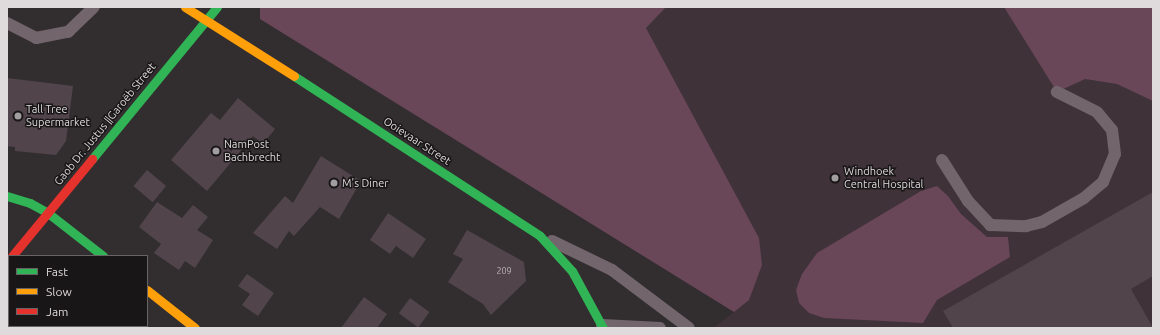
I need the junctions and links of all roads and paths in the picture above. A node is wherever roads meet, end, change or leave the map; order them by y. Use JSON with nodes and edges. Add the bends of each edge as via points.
{"nodes":[{"id":1,"x":94,"y":7,"type":"edge"},
{"id":2,"x":185,"y":7,"type":"edge"},
{"id":3,"x":217,"y":7,"type":"edge"},
{"id":4,"x":206,"y":19,"type":"junction"},
{"id":5,"x":7,"y":23,"type":"edge"},
{"id":6,"x":1057,"y":92,"type":"dead end"},
{"id":7,"x":942,"y":160,"type":"dead end"},
{"id":8,"x":7,"y":196,"type":"edge"},
{"id":9,"x":48,"y":213,"type":"junction"},
{"id":10,"x":540,"y":236,"type":"junction"},
{"id":11,"x":13,"y":255,"type":"edge"},
{"id":12,"x":102,"y":255,"type":"edge"},
{"id":13,"x":148,"y":291,"type":"edge"},
{"id":14,"x":602,"y":327,"type":"edge"},
{"id":15,"x":195,"y":328,"type":"edge"},
{"id":16,"x":660,"y":328,"type":"edge"},
{"id":17,"x":689,"y":328,"type":"edge"}],
"edges":[{"from":1,"to":5,"type":"lane","via":[[68,32],[36,38]]},
{"from":2,"to":4,"type":"street","name":"Ooievaar Street"},
{"from":3,"to":4,"type":"street","name":"Gaob Dr. Justus ǁGaroëb Street"},
{"from":4,"to":9,"type":"street","name":"Gaob Dr. Justus ǁGaroëb Street"},
{"from":4,"to":10,"type":"street","name":"Ooievaar Street"},
{"from":6,"to":7,"type":"lane","via":[[1098,112],[1112,130],[1115,154],[1103,182],[1084,198],[1042,222],[1026,226],[990,225],[968,201]]},
{"from":8,"to":9,"type":"street","via":[[30,203]]},
{"from":9,"to":11,"type":"street","name":"Gaob Dr. Justus ǁGaroëb Street"},
{"from":9,"to":12,"type":"street"},
{"from":10,"to":14,"type":"street","name":"Ooievaar Street","via":[[572,271]]},
{"from":10,"to":17,"type":"lane","via":[[612,270]]},
{"from":13,"to":15,"type":"street"},
{"from":14,"to":16,"type":"lane"}]}
